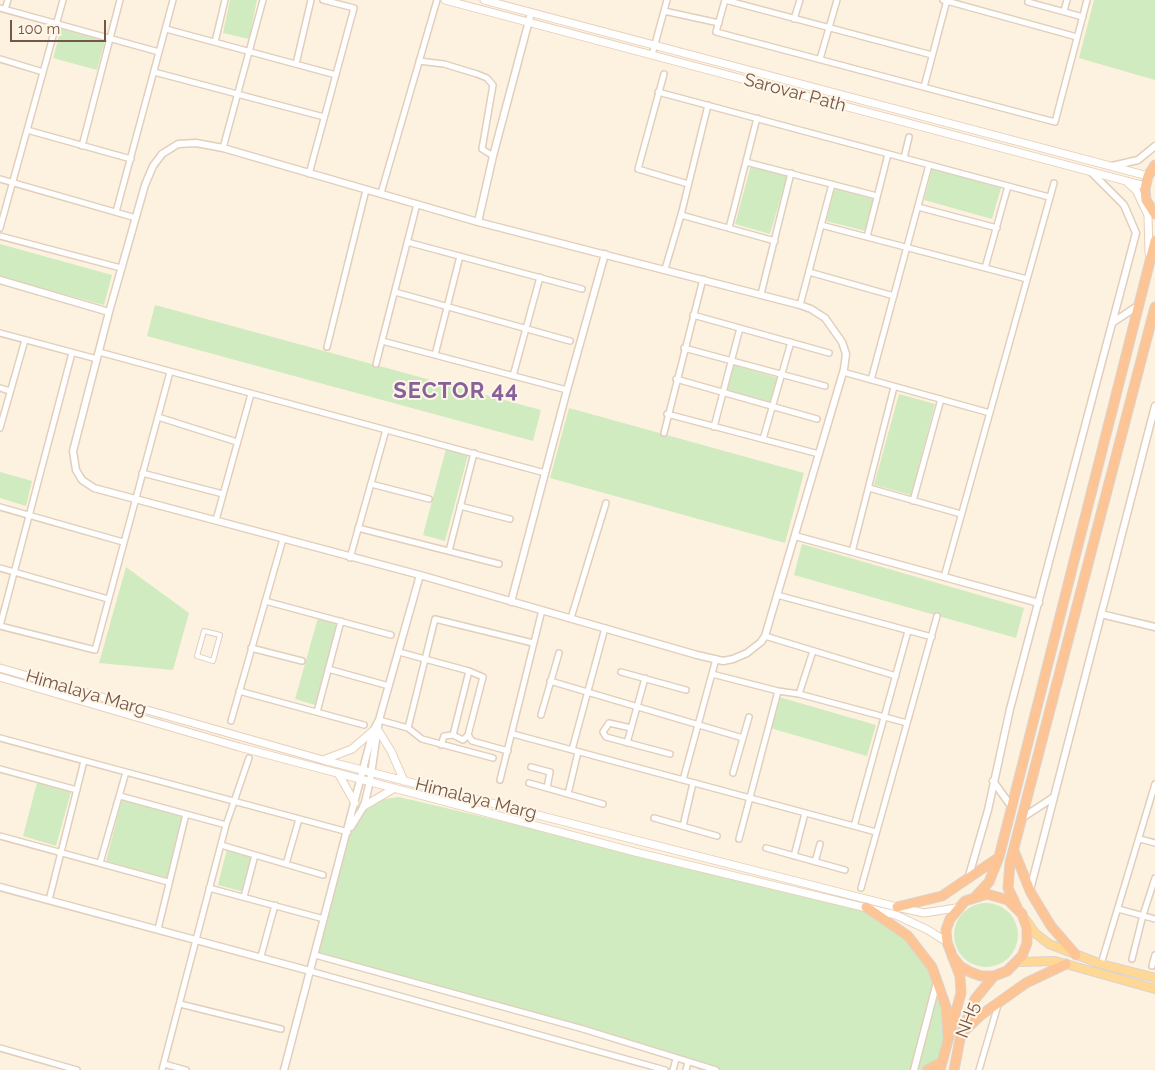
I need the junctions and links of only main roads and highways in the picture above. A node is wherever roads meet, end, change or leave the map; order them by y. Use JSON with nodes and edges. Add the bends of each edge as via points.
{"nodes":[{"id":1,"x":445,"y":0,"type":"edge"},
{"id":2,"x":484,"y":0,"type":"edge"},
{"id":3,"x":1155,"y":165,"type":"edge"},
{"id":4,"x":1148,"y":176,"type":"junction"},
{"id":5,"x":1128,"y":182,"type":"junction"},
{"id":6,"x":1145,"y":186,"type":"junction"},
{"id":7,"x":1155,"y":214,"type":"edge"},
{"id":8,"x":1155,"y":241,"type":"edge"},
{"id":9,"x":1149,"y":266,"type":"junction"},
{"id":10,"x":1155,"y":307,"type":"edge"},
{"id":11,"x":1153,"y":324,"type":"edge"},
{"id":12,"x":0,"y":668,"type":"edge"},
{"id":13,"x":0,"y":678,"type":"edge"},
{"id":14,"x":322,"y":760,"type":"junction"},
{"id":15,"x":338,"y":773,"type":"junction"},
{"id":16,"x":404,"y":781,"type":"junction"},
{"id":17,"x":395,"y":788,"type":"junction"},
{"id":18,"x":355,"y":803,"type":"road end"},
{"id":19,"x":364,"y":806,"type":"road end"},
{"id":20,"x":1014,"y":850,"type":"junction"},
{"id":21,"x":999,"y":857,"type":"junction"},
{"id":22,"x":976,"y":896,"type":"junction"},
{"id":23,"x":866,"y":907,"type":"junction"},
{"id":24,"x":897,"y":907,"type":"junction"},
{"id":25,"x":956,"y":908,"type":"junction"},
{"id":26,"x":1020,"y":911,"type":"junction"},
{"id":27,"x":947,"y":942,"type":"junction"},
{"id":28,"x":1076,"y":955,"type":"junction"},
{"id":29,"x":952,"y":956,"type":"junction"},
{"id":30,"x":1018,"y":962,"type":"junction"},
{"id":31,"x":1066,"y":964,"type":"junction"},
{"id":32,"x":994,"y":976,"type":"junction"},
{"id":33,"x":1155,"y":978,"type":"edge"},
{"id":34,"x":1155,"y":989,"type":"edge"},
{"id":35,"x":961,"y":1034,"type":"junction"},
{"id":36,"x":948,"y":1042,"type":"junction"},
{"id":37,"x":941,"y":1066,"type":"edge"},
{"id":38,"x":955,"y":1069,"type":"edge"},
{"id":39,"x":927,"y":1070,"type":"edge"}],
"edges":[{"from":1,"to":5,"type":"main road","name":"Sarovar Path"},
{"from":2,"to":4,"type":"main road","name":"Sarovar Path"},
{"from":3,"to":4,"type":"highway"},
{"from":4,"to":6,"type":"highway"},
{"from":5,"to":6,"type":"main road","name":"Sarovar Path"},
{"from":5,"to":9,"type":"main road","via":[[1136,190],[1148,215]]},
{"from":6,"to":7,"type":"highway","via":[[1146,200]]},
{"from":8,"to":9,"type":"highway"},
{"from":9,"to":21,"type":"highway"},
{"from":10,"to":11,"type":"highway"},
{"from":11,"to":20,"type":"highway"},
{"from":12,"to":14,"type":"main road","name":"Himalaya Marg"},
{"from":13,"to":15,"type":"main road","name":"Himalaya Marg"},
{"from":14,"to":16,"type":"main road","name":"Himalaya Marg"},
{"from":14,"to":16,"type":"main road","via":[[352,749],[376,730],[391,751]]},
{"from":15,"to":17,"type":"main road","name":"Himalaya Marg"},
{"from":15,"to":18,"type":"main road"},
{"from":16,"to":24,"type":"main road","name":"Himalaya Marg"},
{"from":17,"to":19,"type":"main road"},
{"from":17,"to":23,"type":"main road","name":"Himalaya Marg","via":[[635,852]]},
{"from":20,"to":26,"type":"highway","via":[[1008,888]]},
{"from":20,"to":28,"type":"highway","via":[[1030,892]]},
{"from":21,"to":22,"type":"highway","via":[[989,882]]},
{"from":21,"to":24,"type":"highway","via":[[942,896]]},
{"from":22,"to":25,"type":"highway"},
{"from":22,"to":26,"type":"highway","via":[[998,896]]},
{"from":23,"to":27,"type":"main road","name":"Himalaya Marg","via":[[914,922]]},
{"from":23,"to":36,"type":"highway","via":[[908,936],[932,967],[946,1007]]},
{"from":24,"to":25,"type":"main road","name":"Himalaya Marg","via":[[924,913]]},
{"from":25,"to":27,"type":"highway","number":"NH5","via":[[948,924]]},
{"from":26,"to":28,"type":"main road","via":[[1043,941]]},
{"from":26,"to":30,"type":"highway","via":[[1028,935],[1026,950]]},
{"from":27,"to":29,"type":"highway","number":"NH5"},
{"from":28,"to":33,"type":"main road"},
{"from":29,"to":32,"type":"highway","number":"NH5","via":[[970,972]]},
{"from":29,"to":36,"type":"highway","number":"NH5","via":[[960,976],[961,993]]},
{"from":30,"to":31,"type":"main road","via":[[1046,960]]},
{"from":30,"to":32,"type":"highway","number":"NH5"},
{"from":31,"to":34,"type":"main road"},
{"from":31,"to":35,"type":"highway","via":[[998,1002]]},
{"from":32,"to":35,"type":"highway","name":"NH5","number":"NH5","via":[[975,999]]},
{"from":35,"to":38,"type":"highway","name":"NH5","number":"NH5"},
{"from":36,"to":37,"type":"highway","number":"NH5"},
{"from":37,"to":39,"type":"highway"}]}
